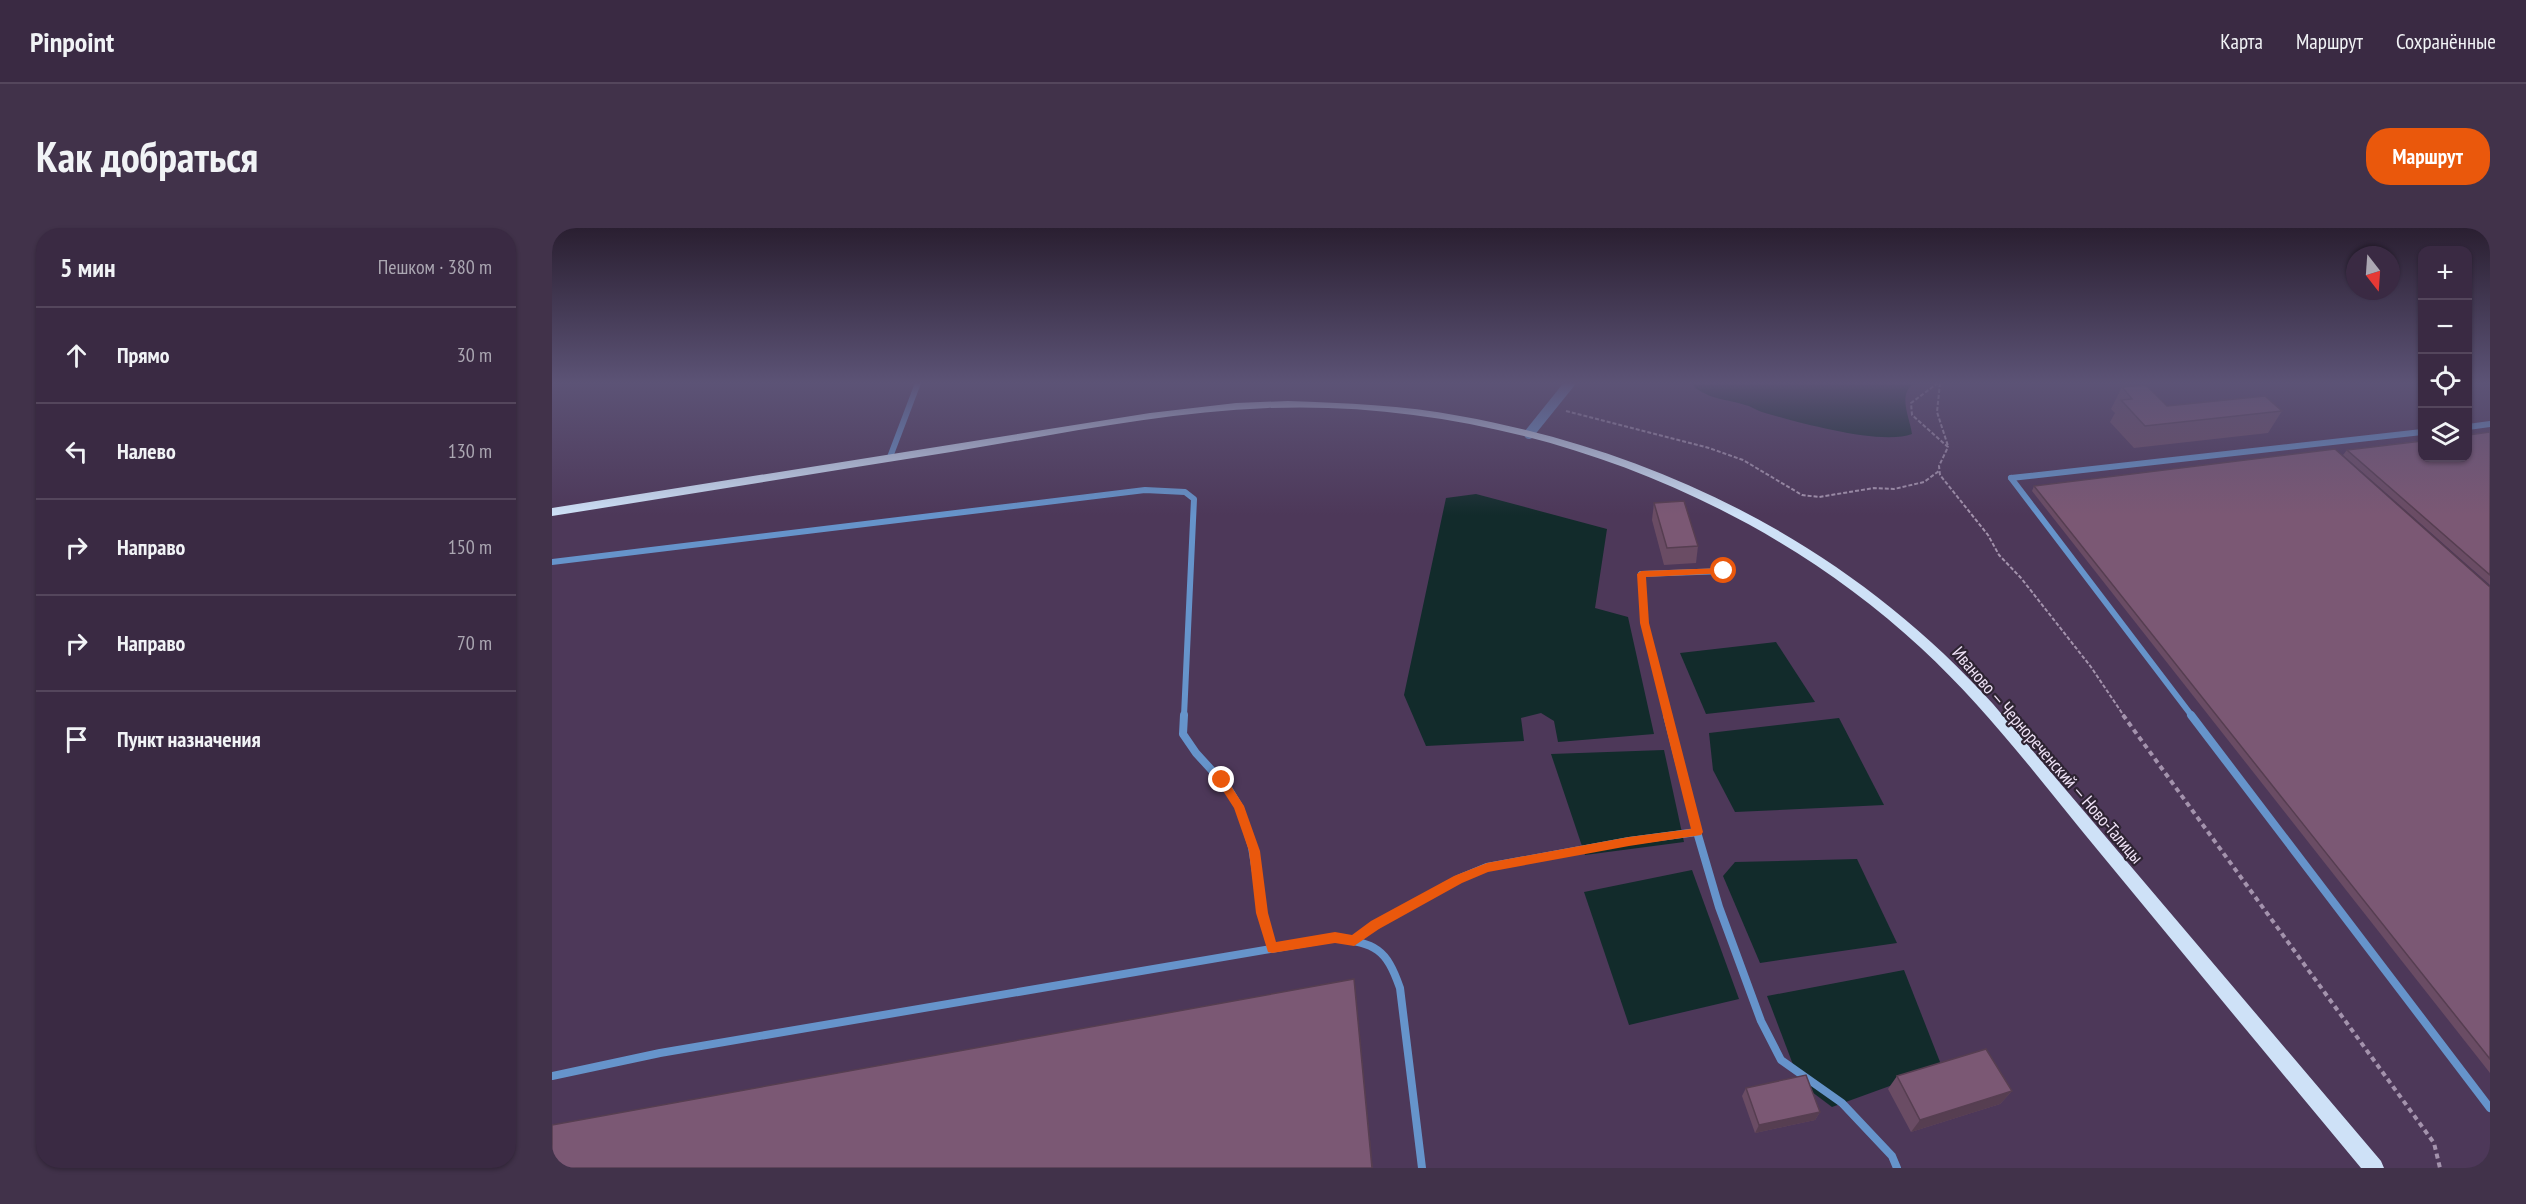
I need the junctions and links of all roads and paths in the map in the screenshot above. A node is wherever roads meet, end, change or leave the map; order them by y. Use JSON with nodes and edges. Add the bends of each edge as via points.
{"nodes":[{"id":1,"x":901,"y":427,"type":"edge"},
{"id":2,"x":1081,"y":427,"type":"edge"},
{"id":3,"x":1498,"y":427,"type":"edge"},
{"id":4,"x":1535,"y":427,"type":"edge"},
{"id":5,"x":1630,"y":427,"type":"edge"},
{"id":6,"x":1925,"y":427,"type":"edge"},
{"id":7,"x":1942,"y":427,"type":"edge"},
{"id":8,"x":2418,"y":432,"type":"edge"},
{"id":9,"x":1529,"y":434,"type":"junction"},
{"id":10,"x":1948,"y":447,"type":"junction"},
{"id":11,"x":890,"y":457,"type":"junction"},
{"id":12,"x":1939,"y":471,"type":"junction"},
{"id":13,"x":552,"y":512,"type":"edge"},
{"id":14,"x":552,"y":562,"type":"edge"},
{"id":15,"x":1724,"y":571,"type":"dead end"},
{"id":16,"x":1697,"y":832,"type":"junction"},
{"id":17,"x":1354,"y":941,"type":"junction"},
{"id":18,"x":1272,"y":948,"type":"junction"},
{"id":19,"x":552,"y":1076,"type":"edge"},
{"id":20,"x":2490,"y":1108,"type":"edge"},
{"id":21,"x":1422,"y":1168,"type":"edge"},
{"id":22,"x":1897,"y":1168,"type":"edge"},
{"id":23,"x":2374,"y":1168,"type":"edge"},
{"id":24,"x":2440,"y":1168,"type":"edge"}],
"edges":[{"from":1,"to":11,"type":"lane"},
{"from":2,"to":11,"type":"main road","name":"Иваново — Чернореченский — Ново-Талицы"},
{"from":3,"to":9,"type":"main road","name":"Иваново — Чернореченский — Ново-Талицы"},
{"from":4,"to":9,"type":"street"},
{"from":5,"to":12,"type":"path","via":[[1743,460],[1802,495],[1819,497],[1874,488],[1894,489],[1924,482]]},
{"from":6,"to":10,"type":"path"},
{"from":7,"to":10,"type":"path"},
{"from":8,"to":20,"type":"lane","via":[[2012,478]]},
{"from":9,"to":23,"type":"main road","name":"Иваново — Чернореченский — Ново-Талицы","via":[[1635,467],[1743,516],[1837,573],[1921,639],[2019,743]]},
{"from":10,"to":12,"type":"path"},
{"from":11,"to":13,"type":"main road","name":"Иваново — Чернореченский — Ново-Талицы"},
{"from":12,"to":24,"type":"path","via":[[1999,555],[2091,667],[2433,1143]]},
{"from":14,"to":18,"type":"lane","via":[[1144,490],[1185,492],[1194,499],[1184,734],[1193,752],[1222,780],[1239,806],[1254,851],[1262,913]]},
{"from":15,"to":16,"type":"lane","via":[[1641,574],[1644,623]]},
{"from":16,"to":17,"type":"lane","via":[[1487,867],[1375,925]]},
{"from":16,"to":22,"type":"lane","via":[[1753,1000],[1781,1060],[1842,1103],[1892,1156]]},
{"from":17,"to":18,"type":"lane","via":[[1335,938]]},
{"from":17,"to":21,"type":"lane","via":[[1372,944],[1391,961],[1400,988]]},
{"from":18,"to":19,"type":"lane","via":[[672,1050]]}]}
